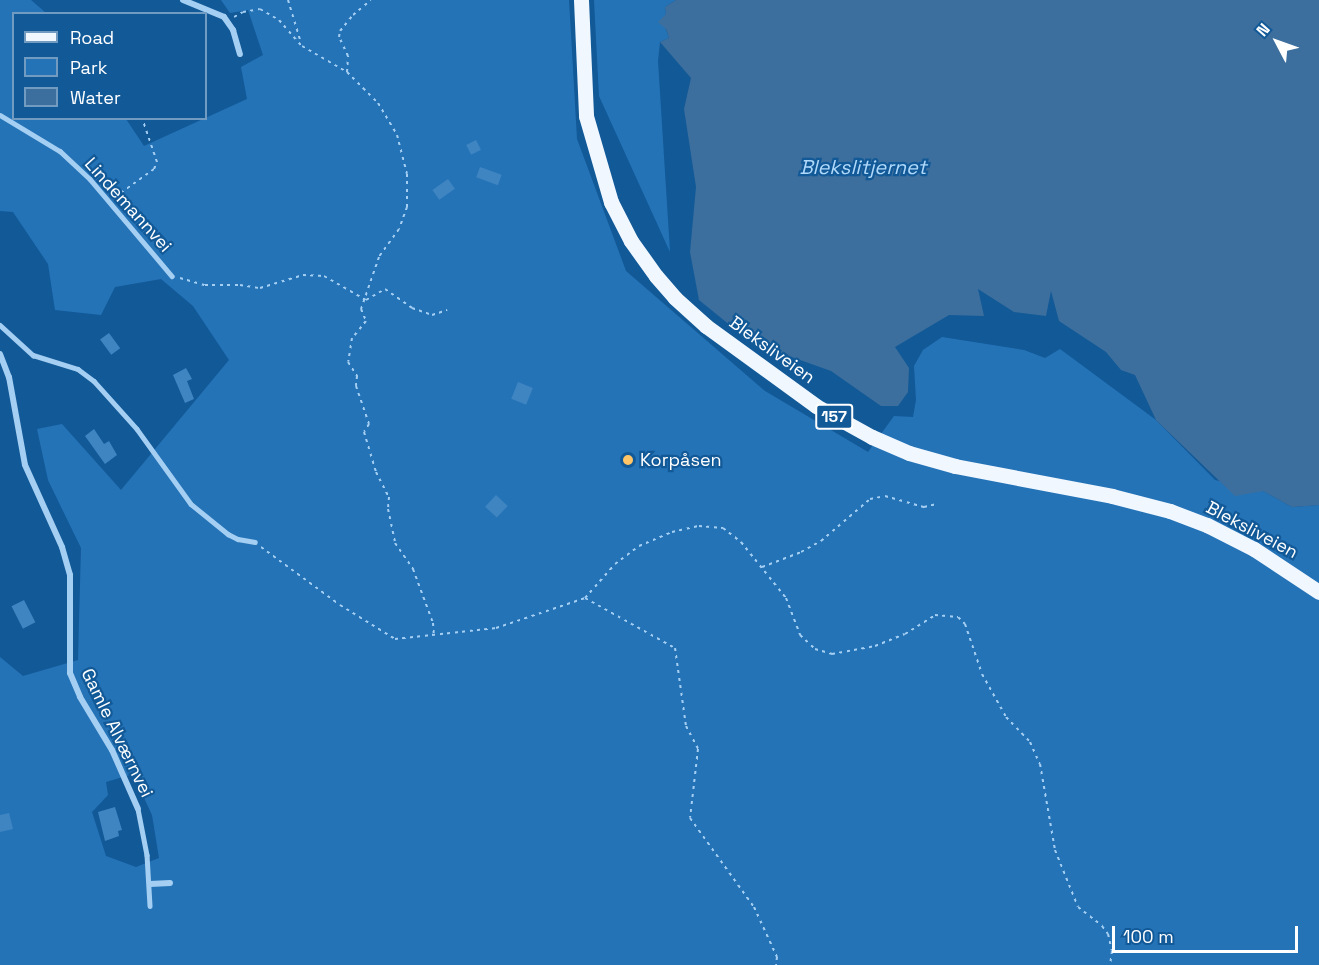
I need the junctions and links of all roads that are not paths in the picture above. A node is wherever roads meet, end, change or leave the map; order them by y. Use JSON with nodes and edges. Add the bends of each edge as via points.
{"nodes":[{"id":1,"x":183,"y":0,"type":"edge"},
{"id":2,"x":581,"y":0,"type":"edge"},
{"id":3,"x":240,"y":54,"type":"dead end"},
{"id":4,"x":0,"y":115,"type":"edge"},
{"id":5,"x":172,"y":276,"type":"road end"},
{"id":6,"x":0,"y":325,"type":"edge"},
{"id":7,"x":0,"y":354,"type":"edge"},
{"id":8,"x":255,"y":542,"type":"road end"},
{"id":9,"x":1319,"y":592,"type":"edge"},
{"id":10,"x":138,"y":809,"type":"joint"},
{"id":11,"x":170,"y":883,"type":"dead end"},
{"id":12,"x":150,"y":884,"type":"junction"},
{"id":13,"x":150,"y":906,"type":"dead end"}],
"edges":[{"from":1,"to":3,"type":"street","via":[[227,21]]},
{"from":2,"to":9,"type":"main road","name":"Bleksliveien","number":"157","via":[[586,116],[611,201],[631,241],[656,276],[706,326],[816,406],[872,437],[955,466],[1170,511],[1245,544]]},
{"from":4,"to":5,"type":"lane","name":"Lindemannvei","via":[[60,152],[110,201]]},
{"from":6,"to":8,"type":"lane","via":[[33,355],[84,372],[136,429],[191,504],[228,534]]},
{"from":7,"to":10,"type":"street","name":"Gamle Alværnvei","via":[[11,385],[25,465],[62,547],[70,575],[70,673],[112,750]]},
{"from":10,"to":12,"type":"lane","name":"Gamle Alværnvei"},
{"from":11,"to":12,"type":"street"},
{"from":12,"to":13,"type":"lane","name":"Gamle Alværnvei"}]}
